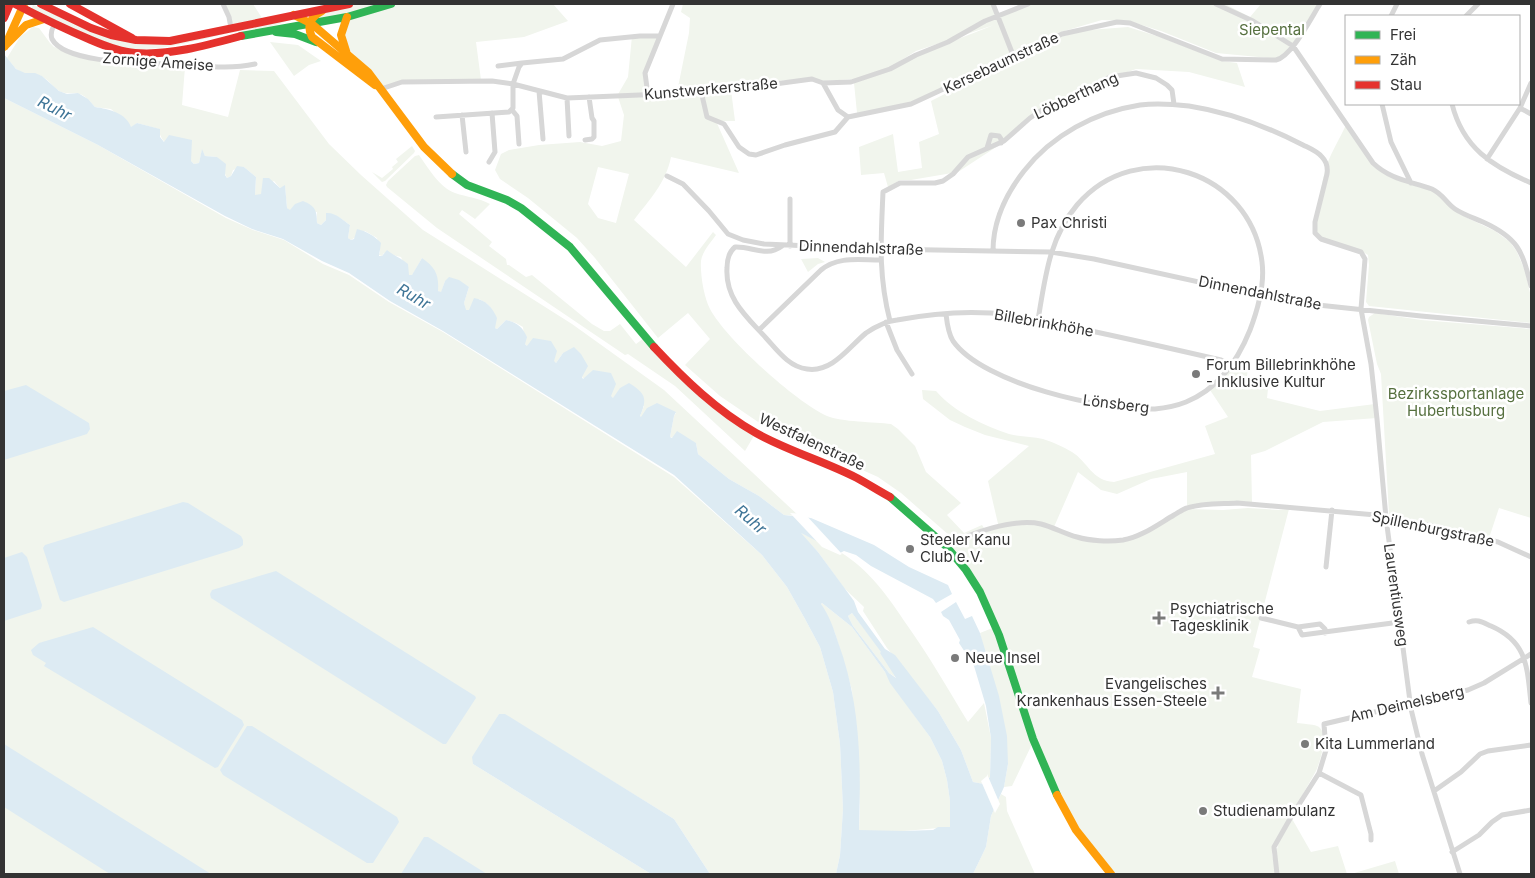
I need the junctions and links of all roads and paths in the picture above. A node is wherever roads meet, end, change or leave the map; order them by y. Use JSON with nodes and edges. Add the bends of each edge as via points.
{"nodes":[{"id":1,"x":10,"y":4,"type":"edge"},
{"id":2,"x":42,"y":4,"type":"edge"},
{"id":3,"x":70,"y":4,"type":"edge"},
{"id":4,"x":223,"y":4,"type":"edge"},
{"id":5,"x":349,"y":4,"type":"edge"},
{"id":6,"x":391,"y":4,"type":"edge"},
{"id":7,"x":673,"y":4,"type":"edge"},
{"id":8,"x":993,"y":4,"type":"edge"},
{"id":9,"x":1028,"y":4,"type":"edge"},
{"id":10,"x":1216,"y":4,"type":"edge"},
{"id":11,"x":1320,"y":4,"type":"edge"},
{"id":12,"x":1478,"y":4,"type":"edge"},
{"id":13,"x":21,"y":5,"type":"edge"},
{"id":14,"x":324,"y":10,"type":"junction"},
{"id":15,"x":1467,"y":15,"type":"edge"},
{"id":16,"x":292,"y":16,"type":"junction"},
{"id":17,"x":347,"y":17,"type":"junction"},
{"id":18,"x":997,"y":17,"type":"junction"},
{"id":19,"x":4,"y":18,"type":"edge"},
{"id":20,"x":44,"y":19,"type":"junction"},
{"id":21,"x":310,"y":23,"type":"junction"},
{"id":22,"x":54,"y":25,"type":"junction"},
{"id":23,"x":234,"y":27,"type":"junction"},
{"id":24,"x":269,"y":31,"type":"junction"},
{"id":25,"x":13,"y":34,"type":"junction"},
{"id":26,"x":659,"y":36,"type":"junction"},
{"id":27,"x":136,"y":40,"type":"junction"},
{"id":28,"x":316,"y":42,"type":"junction"},
{"id":29,"x":1293,"y":46,"type":"junction"},
{"id":30,"x":4,"y":47,"type":"edge"},
{"id":31,"x":347,"y":54,"type":"junction"},
{"id":32,"x":1013,"y":55,"type":"junction"},
{"id":33,"x":522,"y":62,"type":"junction"},
{"id":34,"x":255,"y":64,"type":"dead end"},
{"id":35,"x":498,"y":66,"type":"dead end"},
{"id":36,"x":823,"y":82,"type":"junction"},
{"id":37,"x":1531,"y":83,"type":"edge"},
{"id":38,"x":513,"y":84,"type":"junction"},
{"id":39,"x":381,"y":89,"type":"junction"},
{"id":40,"x":539,"y":91,"type":"junction"},
{"id":41,"x":701,"y":91,"type":"junction"},
{"id":42,"x":648,"y":95,"type":"junction"},
{"id":43,"x":589,"y":97,"type":"junction"},
{"id":44,"x":566,"y":98,"type":"junction"},
{"id":45,"x":1174,"y":104,"type":"junction"},
{"id":46,"x":1382,"y":105,"type":"edge"},
{"id":47,"x":1452,"y":105,"type":"edge"},
{"id":48,"x":1520,"y":108,"type":"junction"},
{"id":49,"x":512,"y":110,"type":"junction"},
{"id":50,"x":492,"y":112,"type":"junction"},
{"id":51,"x":1531,"y":114,"type":"edge"},
{"id":52,"x":462,"y":115,"type":"junction"},
{"id":53,"x":436,"y":116,"type":"dead end"},
{"id":54,"x":848,"y":117,"type":"junction"},
{"id":55,"x":569,"y":136,"type":"dead end"},
{"id":56,"x":543,"y":139,"type":"dead end"},
{"id":57,"x":586,"y":140,"type":"dead end"},
{"id":58,"x":1001,"y":143,"type":"junction"},
{"id":59,"x":519,"y":144,"type":"dead end"},
{"id":60,"x":987,"y":148,"type":"junction"},
{"id":61,"x":466,"y":152,"type":"dead end"},
{"id":62,"x":1487,"y":159,"type":"junction"},
{"id":63,"x":489,"y":162,"type":"dead end"},
{"id":64,"x":667,"y":176,"type":"dead end"},
{"id":65,"x":1411,"y":183,"type":"junction"},
{"id":66,"x":1531,"y":183,"type":"edge"},
{"id":67,"x":790,"y":199,"type":"dead end"},
{"id":68,"x":782,"y":245,"type":"junction"},
{"id":69,"x":790,"y":246,"type":"junction"},
{"id":70,"x":881,"y":249,"type":"junction"},
{"id":71,"x":992,"y":251,"type":"junction"},
{"id":72,"x":1051,"y":252,"type":"junction"},
{"id":73,"x":880,"y":260,"type":"junction"},
{"id":74,"x":1531,"y":286,"type":"edge"},
{"id":75,"x":1260,"y":295,"type":"junction"},
{"id":76,"x":1361,"y":310,"type":"junction"},
{"id":77,"x":946,"y":314,"type":"junction"},
{"id":78,"x":1038,"y":320,"type":"junction"},
{"id":79,"x":888,"y":322,"type":"junction"},
{"id":80,"x":1531,"y":326,"type":"edge"},
{"id":81,"x":759,"y":330,"type":"junction"},
{"id":82,"x":1231,"y":365,"type":"junction"},
{"id":83,"x":912,"y":374,"type":"dead end"},
{"id":84,"x":1332,"y":510,"type":"junction"},
{"id":85,"x":1386,"y":518,"type":"junction"},
{"id":86,"x":946,"y":546,"type":"junction"},
{"id":87,"x":1531,"y":557,"type":"edge"},
{"id":88,"x":1326,"y":567,"type":"dead end"},
{"id":89,"x":1262,"y":618,"type":"dead end"},
{"id":90,"x":1400,"y":622,"type":"junction"},
{"id":91,"x":1469,"y":622,"type":"dead end"},
{"id":92,"x":1298,"y":627,"type":"junction"},
{"id":93,"x":1325,"y":633,"type":"junction"},
{"id":94,"x":1531,"y":654,"type":"edge"},
{"id":95,"x":1525,"y":658,"type":"junction"},
{"id":96,"x":1531,"y":703,"type":"edge"},
{"id":97,"x":1411,"y":704,"type":"junction"},
{"id":98,"x":1531,"y":745,"type":"edge"},
{"id":99,"x":1319,"y":773,"type":"junction"},
{"id":100,"x":1434,"y":791,"type":"junction"},
{"id":101,"x":1531,"y":810,"type":"edge"},
{"id":102,"x":1371,"y":840,"type":"dead end"},
{"id":103,"x":1452,"y":852,"type":"junction"},
{"id":104,"x":1111,"y":874,"type":"edge"},
{"id":105,"x":1276,"y":874,"type":"edge"},
{"id":106,"x":1460,"y":874,"type":"edge"}],
"edges":[{"from":1,"to":19,"type":"main road"},
{"from":2,"to":27,"type":"main road","via":[[91,28]]},
{"from":3,"to":27,"type":"main road"},
{"from":4,"to":23,"type":"street"},
{"from":5,"to":14,"type":"main road"},
{"from":6,"to":17,"type":"main road"},
{"from":7,"to":26,"type":"street"},
{"from":8,"to":18,"type":"street"},
{"from":9,"to":18,"type":"street","name":"Kunstwerkerstraße"},
{"from":10,"to":29,"type":"street","via":[[1253,21]]},
{"from":11,"to":29,"type":"street"},
{"from":12,"to":15,"type":"street"},
{"from":13,"to":20,"type":"main road"},
{"from":13,"to":25,"type":"main road"},
{"from":14,"to":16,"type":"main road"},
{"from":14,"to":21,"type":"main road"},
{"from":16,"to":21,"type":"main road","name":"Westfalenstraße"},
{"from":16,"to":23,"type":"main road"},
{"from":17,"to":21,"type":"main road"},
{"from":17,"to":31,"type":"main road","via":[[340,38]]},
{"from":18,"to":32,"type":"street"},
{"from":18,"to":36,"type":"street","name":"Kunstwerkerstraße","via":[[873,76],[856,81]]},
{"from":20,"to":22,"type":"main road"},
{"from":20,"to":25,"type":"main road","via":[[26,24]]},
{"from":21,"to":24,"type":"main road"},
{"from":21,"to":28,"type":"main road","via":[[308,31]]},
{"from":21,"to":31,"type":"main road","name":"Westfalenstraße"},
{"from":22,"to":24,"type":"main road","via":[[111,48],[135,53],[202,46]]},
{"from":22,"to":34,"type":"street","name":"Zornige Ameise","via":[[51,36],[58,45],[78,54],[106,60],[232,68]]},
{"from":23,"to":27,"type":"main road","via":[[170,41]]},
{"from":24,"to":28,"type":"main road","name":"Westfalenstraße","via":[[296,34]]},
{"from":25,"to":30,"type":"main road"},
{"from":26,"to":33,"type":"street","via":[[608,38],[563,59]]},
{"from":26,"to":42,"type":"street","via":[[645,73]]},
{"from":28,"to":39,"type":"main road","name":"Westfalenstraße"},
{"from":29,"to":32,"type":"street","name":"Kersebaumstraße","via":[[1285,56],[1276,60],[1229,60],[1141,27],[1117,22],[1062,34]]},
{"from":29,"to":65,"type":"street","via":[[1373,163],[1391,176]]},
{"from":31,"to":39,"type":"main road","name":"Westfalenstraße","via":[[368,72]]},
{"from":32,"to":54,"type":"street","name":"Kersebaumstraße","via":[[911,104]]},
{"from":33,"to":35,"type":"street"},
{"from":33,"to":38,"type":"street"},
{"from":36,"to":41,"type":"street","name":"Kunstwerkerstraße","via":[[812,79]]},
{"from":36,"to":54,"type":"street","via":[[838,110]]},
{"from":37,"to":48,"type":"street"},
{"from":38,"to":39,"type":"street","name":"Kunstwerkerstraße","via":[[402,82]]},
{"from":38,"to":40,"type":"street","name":"Kunstwerkerstraße"},
{"from":38,"to":49,"type":"street"},
{"from":39,"to":86,"type":"main road","name":"Westfalenstraße","via":[[421,142],[450,173],[467,185],[522,208],[570,247],[650,344],[683,378],[725,412],[777,444],[876,489]]},
{"from":40,"to":44,"type":"street","name":"Kunstwerkerstraße"},
{"from":40,"to":56,"type":"street"},
{"from":41,"to":42,"type":"street","name":"Kunstwerkerstraße"},
{"from":41,"to":54,"type":"street","via":[[707,117],[724,124],[749,154],[756,155],[835,132]]},
{"from":42,"to":43,"type":"street","name":"Kunstwerkerstraße"},
{"from":43,"to":44,"type":"street","name":"Kunstwerkerstraße"},
{"from":43,"to":57,"type":"street","via":[[594,137]]},
{"from":44,"to":55,"type":"street"},
{"from":45,"to":58,"type":"street","name":"Löbberthang","via":[[1172,90],[1156,78],[1136,74],[1110,77],[1045,108],[1022,123]]},
{"from":45,"to":71,"type":"street","via":[[1142,105],[1102,115],[1075,127],[1049,146],[1029,164],[1010,192],[998,220]]},
{"from":45,"to":76,"type":"street","name":"Laurentiusweg","via":[[1236,118],[1320,155],[1328,170],[1315,233],[1321,239],[1364,255]]},
{"from":46,"to":65,"type":"street","via":[[1391,142]]},
{"from":47,"to":62,"type":"street","via":[[1462,130]]},
{"from":48,"to":51,"type":"street"},
{"from":48,"to":62,"type":"street"},
{"from":49,"to":50,"type":"street"},
{"from":49,"to":59,"type":"street","via":[[517,116]]},
{"from":50,"to":52,"type":"street"},
{"from":50,"to":63,"type":"street","via":[[495,152]]},
{"from":52,"to":53,"type":"street"},
{"from":52,"to":61,"type":"street"},
{"from":58,"to":60,"type":"street","name":"Löbberthang"},
{"from":58,"to":60,"type":"street","name":"Löbberthang","via":[[1002,138],[991,135]]},
{"from":60,"to":70,"type":"street","name":"Löbberthang","via":[[968,157],[943,181],[900,183],[884,192]]},
{"from":62,"to":66,"type":"street"},
{"from":64,"to":68,"type":"street","name":"Dinnendahlstraße","via":[[683,184],[728,234]]},
{"from":65,"to":74,"type":"street","via":[[1436,191],[1456,210],[1506,234],[1520,250]]},
{"from":67,"to":69,"type":"street","name":"Dinnendahlstraße"},
{"from":68,"to":69,"type":"street","name":"Dinnendahlstraße"},
{"from":68,"to":81,"type":"street","name":"Billebrinkhöhe","via":[[769,252],[735,247],[728,259],[730,292],[738,308]]},
{"from":69,"to":70,"type":"street","name":"Dinnendahlstraße"},
{"from":70,"to":71,"type":"street","name":"Dinnendahlstraße"},
{"from":70,"to":73,"type":"street","name":"Löbberthang"},
{"from":71,"to":72,"type":"street","name":"Dinnendahlstraße"},
{"from":72,"to":75,"type":"street","name":"Dinnendahlstraße","via":[[1094,258]]},
{"from":72,"to":75,"type":"street","name":"Lönsberg","via":[[1072,211],[1101,185],[1137,170],[1177,170],[1217,186],[1248,218],[1262,256]]},
{"from":72,"to":78,"type":"street"},
{"from":73,"to":79,"type":"street","name":"Löbberthang"},
{"from":73,"to":81,"type":"street","via":[[842,260],[830,264]]},
{"from":75,"to":76,"type":"street","name":"Dinnendahlstraße","via":[[1296,303]]},
{"from":75,"to":82,"type":"street","name":"Lönsberg","via":[[1247,336]]},
{"from":76,"to":80,"type":"street","name":"Dinnendahlstraße"},
{"from":76,"to":85,"type":"street","name":"Laurentiusweg","via":[[1371,364]]},
{"from":77,"to":78,"type":"street","name":"Billebrinkhöhe","via":[[990,313]]},
{"from":77,"to":79,"type":"street","name":"Billebrinkhöhe"},
{"from":77,"to":82,"type":"street","name":"Lönsberg","via":[[952,340],[979,364],[1036,388],[1088,402],[1146,409],[1166,408],[1206,391]]},
{"from":78,"to":82,"type":"street","name":"Billebrinkhöhe"},
{"from":79,"to":81,"type":"street","name":"Billebrinkhöhe","via":[[866,333],[827,366],[813,369],[800,368],[787,360]]},
{"from":79,"to":83,"type":"street","name":"Löbberthang","via":[[898,350]]},
{"from":84,"to":85,"type":"street","name":"Spillenburgstraße"},
{"from":84,"to":86,"type":"street","name":"Spillenburgstraße","via":[[1215,504],[1187,508],[1138,536],[1114,541],[1079,538],[1030,522],[981,532]]},
{"from":84,"to":88,"type":"street"},
{"from":85,"to":87,"type":"street","name":"Spillenburgstraße","via":[[1498,542]]},
{"from":85,"to":90,"type":"street","name":"Laurentiusweg"},
{"from":86,"to":104,"type":"main road","name":"Westfalenstraße","via":[[966,570],[989,610],[1054,791],[1080,836]]},
{"from":89,"to":92,"type":"street"},
{"from":90,"to":93,"type":"street"},
{"from":90,"to":97,"type":"street","name":"Laurentiusweg"},
{"from":91,"to":95,"type":"street","via":[[1477,620],[1504,631]]},
{"from":92,"to":93,"type":"street","via":[[1302,635]]},
{"from":92,"to":93,"type":"street","via":[[1320,624]]},
{"from":94,"to":95,"type":"street","name":"Am Deimelsberg"},
{"from":95,"to":96,"type":"street"},
{"from":95,"to":97,"type":"street","name":"Am Deimelsberg","via":[[1476,687]]},
{"from":97,"to":99,"type":"street","name":"Am Deimelsberg","via":[[1324,724],[1326,750]]},
{"from":97,"to":100,"type":"street","name":"Laurentiusweg"},
{"from":98,"to":100,"type":"street","via":[[1488,750]]},
{"from":99,"to":102,"type":"street","via":[[1361,795]]},
{"from":99,"to":105,"type":"street","name":"Am Deimelsberg","via":[[1274,847]]},
{"from":100,"to":103,"type":"street","name":"Laurentiusweg"},
{"from":101,"to":103,"type":"street","via":[[1502,815]]},
{"from":103,"to":106,"type":"street","name":"Laurentiusweg"}]}
